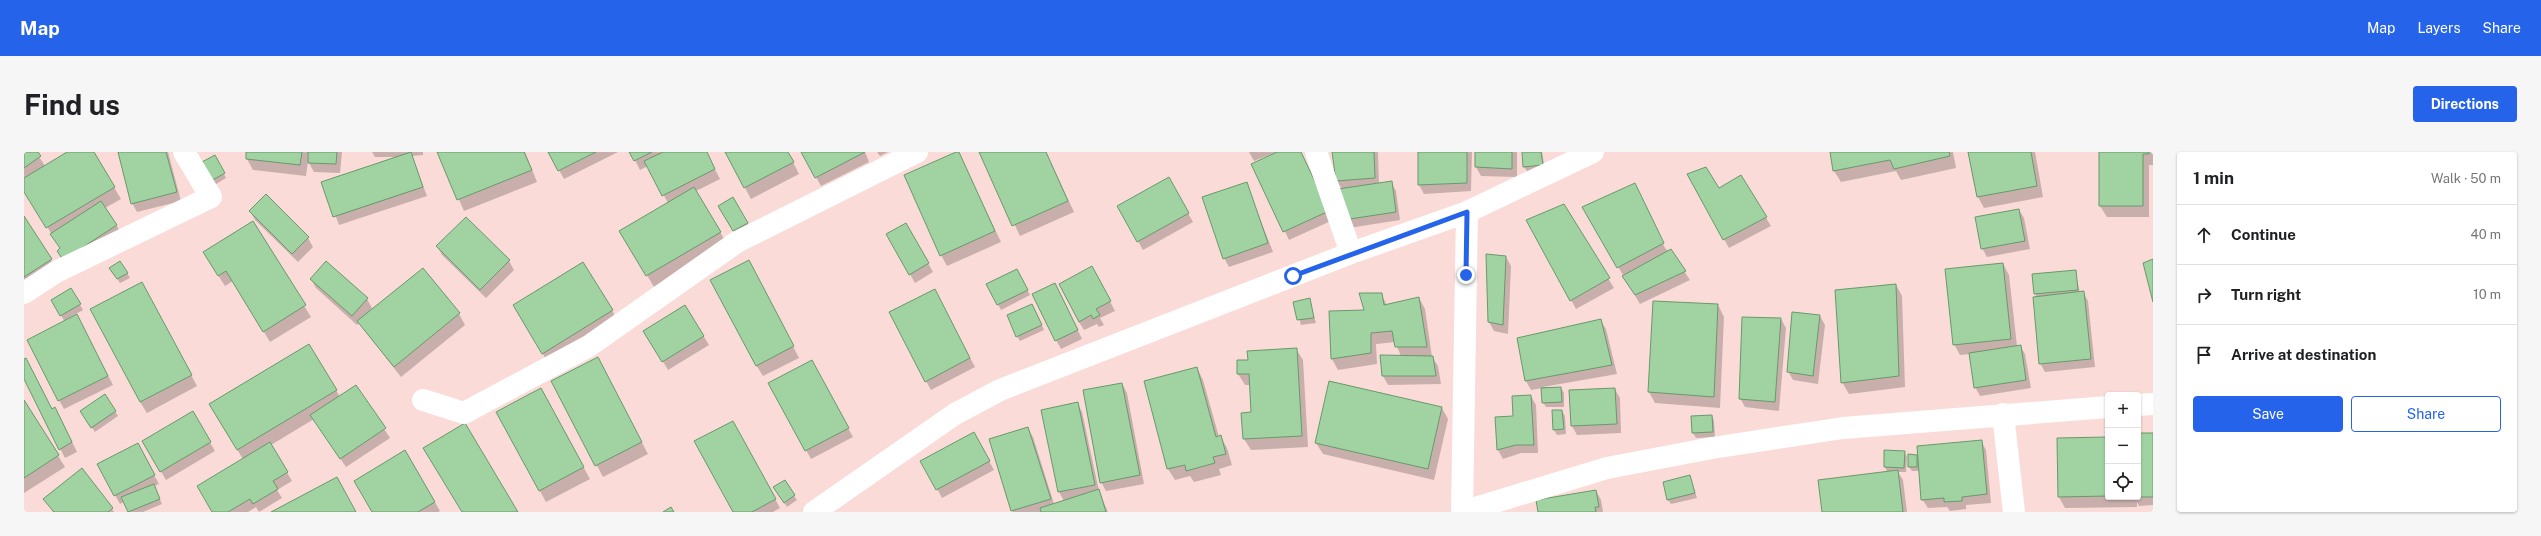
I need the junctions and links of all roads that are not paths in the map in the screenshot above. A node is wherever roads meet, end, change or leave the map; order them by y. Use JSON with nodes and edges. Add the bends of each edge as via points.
{"nodes":[{"id":1,"x":184,"y":152,"type":"edge"},
{"id":2,"x":917,"y":152,"type":"edge"},
{"id":3,"x":1316,"y":152,"type":"edge"},
{"id":4,"x":1593,"y":152,"type":"edge"},
{"id":5,"x":1467,"y":212,"type":"junction"},
{"id":6,"x":1351,"y":253,"type":"junction"},
{"id":7,"x":24,"y":293,"type":"edge"},
{"id":8,"x":423,"y":400,"type":"dead end"},
{"id":9,"x":2153,"y":404,"type":"edge"},
{"id":10,"x":2141,"y":405,"type":"edge"},
{"id":11,"x":2105,"y":407,"type":"edge"},
{"id":12,"x":2003,"y":414,"type":"junction"},
{"id":13,"x":814,"y":512,"type":"edge"},
{"id":14,"x":1462,"y":512,"type":"edge"},
{"id":15,"x":2014,"y":512,"type":"edge"}],
"edges":[{"from":1,"to":7,"type":"street","via":[[211,197],[56,272]]},
{"from":2,"to":8,"type":"street","via":[[736,242],[589,346],[464,413]]},
{"from":3,"to":6,"type":"street"},
{"from":4,"to":5,"type":"street"},
{"from":5,"to":6,"type":"street"},
{"from":5,"to":14,"type":"street"},
{"from":6,"to":13,"type":"street","via":[[1000,390],[955,414]]},
{"from":9,"to":10,"type":"street"},
{"from":11,"to":12,"type":"street"},
{"from":12,"to":14,"type":"street","via":[[1843,428],[1712,448],[1608,468]]},
{"from":12,"to":15,"type":"street"}]}
